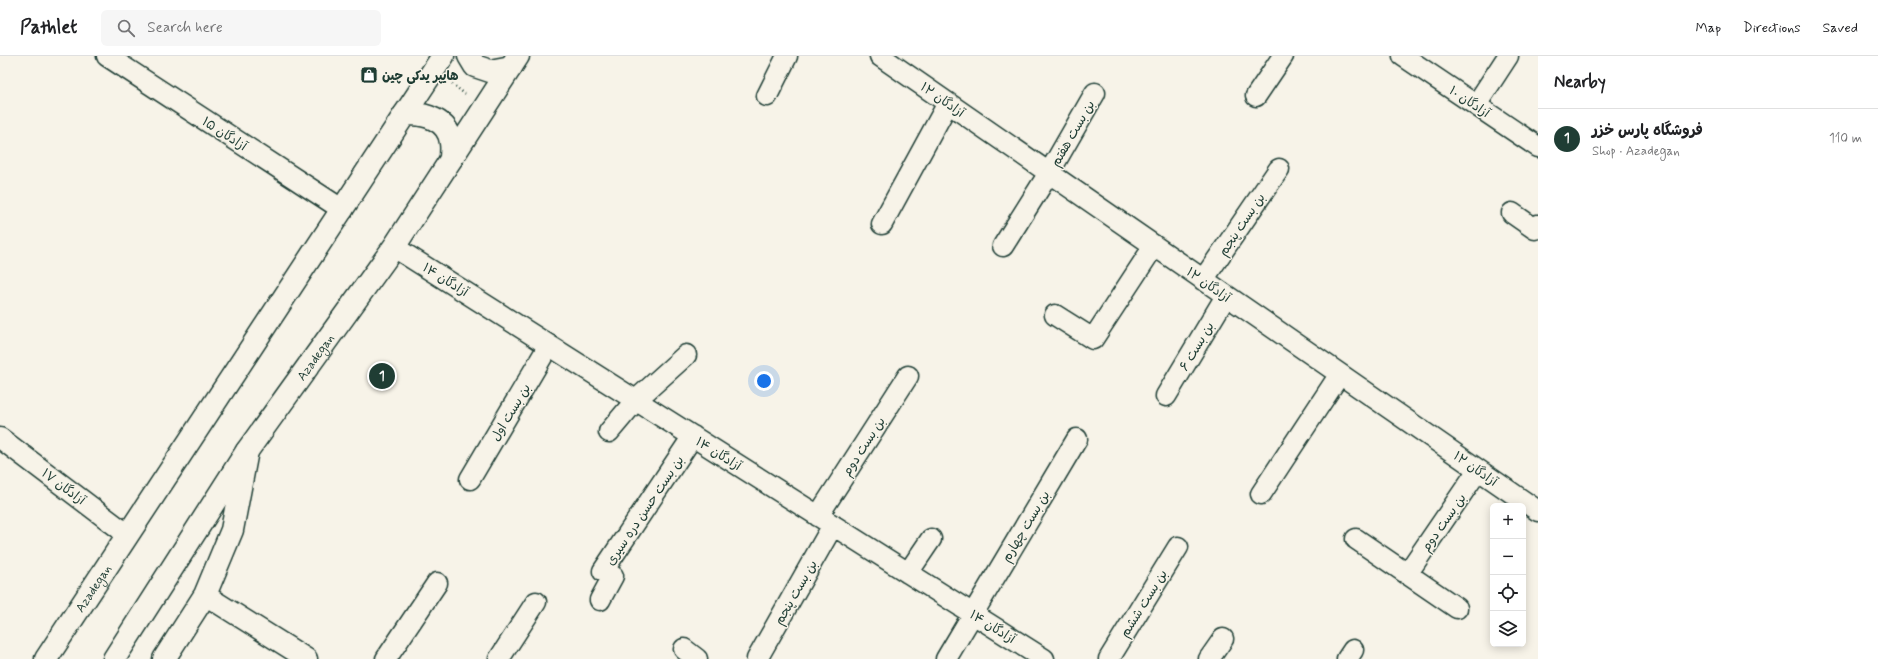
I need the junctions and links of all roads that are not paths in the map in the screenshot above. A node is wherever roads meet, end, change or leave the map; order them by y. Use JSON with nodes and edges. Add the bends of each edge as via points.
{"nodes":[{"id":1,"x":107,"y":56,"type":"edge"},
{"id":2,"x":469,"y":56,"type":"edge"},
{"id":3,"x":787,"y":56,"type":"edge"},
{"id":4,"x":880,"y":56,"type":"edge"},
{"id":5,"x":1283,"y":56,"type":"edge"},
{"id":6,"x":1403,"y":56,"type":"edge"},
{"id":7,"x":1508,"y":56,"type":"edge"},
{"id":8,"x":515,"y":62,"type":"edge"},
{"id":9,"x":438,"y":64,"type":"edge"},
{"id":10,"x":1095,"y":93,"type":"dead end"},
{"id":11,"x":767,"y":96,"type":"dead end"},
{"id":12,"x":1256,"y":96,"type":"dead end"},
{"id":13,"x":948,"y":103,"type":"junction"},
{"id":14,"x":1476,"y":105,"type":"junction"},
{"id":15,"x":404,"y":115,"type":"junction"},
{"id":16,"x":1538,"y":147,"type":"edge"},
{"id":17,"x":451,"y":159,"type":"junction"},
{"id":18,"x":1279,"y":169,"type":"dead end"},
{"id":19,"x":1049,"y":173,"type":"junction"},
{"id":20,"x":343,"y":210,"type":"junction"},
{"id":21,"x":1512,"y":213,"type":"dead end"},
{"id":22,"x":882,"y":224,"type":"dead end"},
{"id":23,"x":1537,"y":228,"type":"edge"},
{"id":24,"x":1003,"y":246,"type":"dead end"},
{"id":25,"x":1154,"y":246,"type":"junction"},
{"id":26,"x":394,"y":247,"type":"junction"},
{"id":27,"x":1203,"y":280,"type":"junction"},
{"id":28,"x":1226,"y":296,"type":"junction"},
{"id":29,"x":1055,"y":315,"type":"dead end"},
{"id":30,"x":549,"y":345,"type":"junction"},
{"id":31,"x":686,"y":356,"type":"dead end"},
{"id":32,"x":1340,"y":374,"type":"junction"},
{"id":33,"x":908,"y":376,"type":"dead end"},
{"id":34,"x":1166,"y":396,"type":"dead end"},
{"id":35,"x":636,"y":400,"type":"junction"},
{"id":36,"x":609,"y":432,"type":"dead end"},
{"id":37,"x":693,"y":436,"type":"junction"},
{"id":38,"x":0,"y":438,"type":"edge"},
{"id":39,"x":1076,"y":439,"type":"dead end"},
{"id":40,"x":247,"y":451,"type":"junction"},
{"id":41,"x":1478,"y":470,"type":"junction"},
{"id":42,"x":470,"y":479,"type":"dead end"},
{"id":43,"x":1261,"y":494,"type":"dead end"},
{"id":44,"x":1538,"y":511,"type":"edge"},
{"id":45,"x":826,"y":520,"type":"junction"},
{"id":46,"x":128,"y":535,"type":"junction"},
{"id":47,"x":931,"y":539,"type":"dead end"},
{"id":48,"x":1356,"y":539,"type":"dead end"},
{"id":49,"x":1178,"y":548,"type":"dead end"},
{"id":50,"x":908,"y":573,"type":"junction"},
{"id":51,"x":1407,"y":574,"type":"junction"},
{"id":52,"x":437,"y":582,"type":"dead end"},
{"id":53,"x":206,"y":595,"type":"junction"},
{"id":54,"x":600,"y":600,"type":"dead end"},
{"id":55,"x":536,"y":602,"type":"dead end"},
{"id":56,"x":1457,"y":608,"type":"dead end"},
{"id":57,"x":973,"y":614,"type":"junction"},
{"id":58,"x":1223,"y":639,"type":"dead end"},
{"id":59,"x":46,"y":659,"type":"edge"},
{"id":60,"x":114,"y":659,"type":"edge"},
{"id":61,"x":164,"y":659,"type":"edge"},
{"id":62,"x":306,"y":659,"type":"edge"},
{"id":63,"x":386,"y":659,"type":"edge"},
{"id":64,"x":499,"y":659,"type":"edge"},
{"id":65,"x":757,"y":659,"type":"edge"},
{"id":66,"x":946,"y":659,"type":"edge"},
{"id":67,"x":1044,"y":659,"type":"edge"},
{"id":68,"x":1109,"y":659,"type":"edge"},
{"id":69,"x":1209,"y":659,"type":"edge"}],
"edges":[{"from":1,"to":20,"type":"street","name":"۱۵ آزادگان"},
{"from":2,"to":8,"type":"main road","via":[[475,66],[490,70]]},
{"from":3,"to":11,"type":"street"},
{"from":4,"to":13,"type":"street","name":"۱۲ آزادگان"},
{"from":5,"to":12,"type":"street"},
{"from":6,"to":14,"type":"street","name":"۱۰ آزادگان"},
{"from":7,"to":14,"type":"street"},
{"from":8,"to":17,"type":"main road","name":"Azadegan"},
{"from":9,"to":15,"type":"main road","name":"Azadegan"},
{"from":10,"to":19,"type":"street","name":"بن بست هفتم"},
{"from":13,"to":19,"type":"street","name":"۱۲ آزادگان"},
{"from":13,"to":22,"type":"street"},
{"from":14,"to":16,"type":"street","name":"۱۰ آزادگان"},
{"from":15,"to":17,"type":"main road","via":[[416,113],[429,116],[443,126],[452,142]]},
{"from":15,"to":20,"type":"main road","name":"Azadegan"},
{"from":17,"to":26,"type":"main road","name":"Azadegan"},
{"from":18,"to":27,"type":"street","name":"بن بست پنجم"},
{"from":19,"to":24,"type":"street","name":"بن بست هفتم"},
{"from":19,"to":25,"type":"street","name":"۱۲ آزادگان"},
{"from":20,"to":46,"type":"main road","name":"Azadegan"},
{"from":21,"to":23,"type":"street"},
{"from":25,"to":27,"type":"street","name":"۱۲ آزادگان"},
{"from":25,"to":29,"type":"street","via":[[1098,342]]},
{"from":26,"to":30,"type":"street","name":"۱۴ آزادگان"},
{"from":26,"to":40,"type":"main road","name":"Azadegan"},
{"from":27,"to":28,"type":"street","name":"۱۲ آزادگان"},
{"from":28,"to":32,"type":"street","name":"۱۲ آزادگان"},
{"from":28,"to":34,"type":"street","name":"بن بست ۶"},
{"from":30,"to":35,"type":"street","name":"۱۴ آزادگان"},
{"from":30,"to":42,"type":"street","name":"بن بست اول"},
{"from":31,"to":35,"type":"street"},
{"from":32,"to":41,"type":"street","name":"۱۲ آزادگان"},
{"from":32,"to":43,"type":"street"},
{"from":33,"to":45,"type":"street","name":"بن بست دوم"},
{"from":35,"to":36,"type":"street"},
{"from":35,"to":37,"type":"street","name":"۱۴ آزادگان"},
{"from":37,"to":45,"type":"street","name":"۱۴ آزادگان"},
{"from":37,"to":54,"type":"street","name":"بن بست حسن دره سیری","via":[[603,571],[613,576]]},
{"from":38,"to":46,"type":"street","name":"۱۷ آزادگان"},
{"from":39,"to":57,"type":"street","name":"بن بست چهارم"},
{"from":40,"to":53,"type":"main road","via":[[232,530]]},
{"from":40,"to":60,"type":"main road","name":"Azadegan"},
{"from":41,"to":44,"type":"street","name":"۱۲ آزادگان"},
{"from":41,"to":51,"type":"street","name":"بن بست دوم"},
{"from":45,"to":50,"type":"street","name":"۱۴ آزادگان"},
{"from":45,"to":65,"type":"street","name":"بن بست پنجم"},
{"from":46,"to":59,"type":"main road","name":"Azadegan"},
{"from":47,"to":50,"type":"street"},
{"from":48,"to":51,"type":"street"},
{"from":49,"to":68,"type":"street","name":"بن بست ششم"},
{"from":50,"to":57,"type":"street","name":"۱۴ آزادگان"},
{"from":51,"to":56,"type":"street"},
{"from":52,"to":63,"type":"street"},
{"from":53,"to":61,"type":"main road"},
{"from":53,"to":62,"type":"street"},
{"from":55,"to":64,"type":"street"},
{"from":57,"to":66,"type":"street"},
{"from":57,"to":67,"type":"street","name":"۱۴ آزادگان"},
{"from":58,"to":69,"type":"street"}]}
